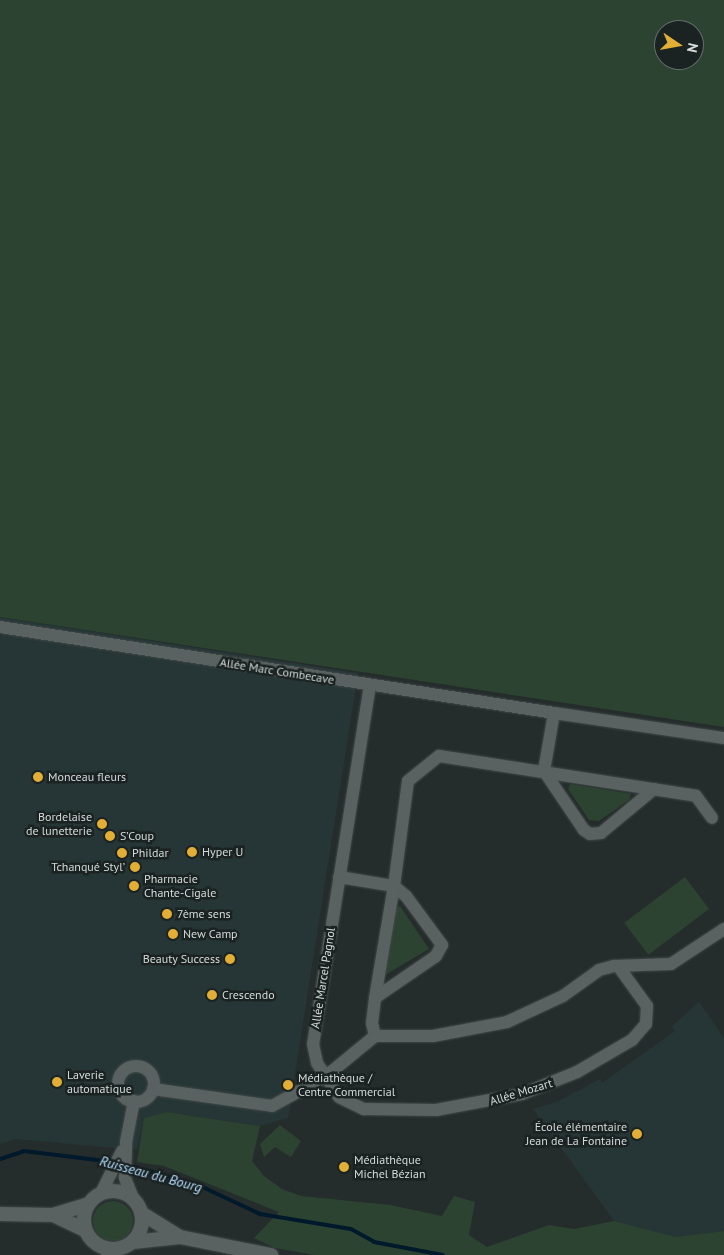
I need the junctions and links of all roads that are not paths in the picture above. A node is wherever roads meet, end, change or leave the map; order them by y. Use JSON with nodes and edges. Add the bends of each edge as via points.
{"nodes":[{"id":1,"x":0,"y":628,"type":"edge"},
{"id":2,"x":370,"y":685,"type":"junction"},
{"id":3,"x":554,"y":713,"type":"junction"},
{"id":4,"x":724,"y":738,"type":"edge"},
{"id":5,"x":544,"y":771,"type":"junction"},
{"id":6,"x":654,"y":789,"type":"junction"},
{"id":7,"x":712,"y":818,"type":"dead end"},
{"id":8,"x":339,"y":877,"type":"junction"},
{"id":9,"x":394,"y":886,"type":"junction"},
{"id":10,"x":724,"y":930,"type":"edge"},
{"id":11,"x":611,"y":966,"type":"junction"},
{"id":12,"x":375,"y":998,"type":"junction"},
{"id":13,"x":375,"y":1036,"type":"junction"},
{"id":14,"x":325,"y":1076,"type":"junction"},
{"id":15,"x":154,"y":1089,"type":"junction"},
{"id":16,"x":134,"y":1101,"type":"junction"},
{"id":17,"x":118,"y":1177,"type":"junction"},
{"id":18,"x":101,"y":1193,"type":"junction"},
{"id":19,"x":133,"y":1198,"type":"junction"},
{"id":20,"x":88,"y":1204,"type":"junction"},
{"id":21,"x":141,"y":1213,"type":"junction"},
{"id":22,"x":0,"y":1214,"type":"edge"},
{"id":23,"x":53,"y":1215,"type":"junction"},
{"id":24,"x":85,"y":1230,"type":"junction"},
{"id":25,"x":180,"y":1237,"type":"junction"},
{"id":26,"x":133,"y":1242,"type":"junction"},
{"id":27,"x":108,"y":1252,"type":"edge"},
{"id":28,"x":271,"y":1255,"type":"edge"}],
"edges":[{"from":1,"to":2,"type":"street","name":"Allée Marc Combecave"},
{"from":2,"to":3,"type":"street","name":"Allée Marc Combecave"},
{"from":2,"to":8,"type":"street","name":"Allée Marcel Pagnol"},
{"from":3,"to":4,"type":"street","name":"Allée Marc Combecave"},
{"from":3,"to":5,"type":"street"},
{"from":5,"to":6,"type":"street"},
{"from":5,"to":6,"type":"street","via":[[584,830],[595,835]]},
{"from":5,"to":9,"type":"street","via":[[439,756],[408,780]]},
{"from":6,"to":7,"type":"street","via":[[696,796]]},
{"from":8,"to":9,"type":"street"},
{"from":8,"to":14,"type":"street","name":"Allée Marcel Pagnol","via":[[313,1044],[314,1056]]},
{"from":9,"to":12,"type":"street"},
{"from":9,"to":12,"type":"street","via":[[406,896],[442,945],[436,956]]},
{"from":10,"to":11,"type":"street","via":[[671,964]]},
{"from":11,"to":13,"type":"street","via":[[563,996],[507,1022],[433,1036]]},
{"from":11,"to":14,"type":"street","name":"Allée Mozart","via":[[647,1006],[648,1019],[644,1030],[607,1056],[536,1090],[468,1106],[391,1111],[353,1106],[339,1097]]},
{"from":12,"to":13,"type":"street","via":[[372,1023]]},
{"from":13,"to":14,"type":"street","via":[[363,1042]]},
{"from":14,"to":15,"type":"street","via":[[280,1104],[264,1107]]},
{"from":15,"to":16,"type":"street","via":[[148,1097]]},
{"from":15,"to":16,"type":"street","via":[[150,1072],[139,1066],[128,1068],[120,1077],[119,1088],[124,1097]]},
{"from":16,"to":17,"type":"street"},
{"from":17,"to":18,"type":"street"},
{"from":17,"to":19,"type":"street"},
{"from":18,"to":19,"type":"street","via":[[118,1191]]},
{"from":18,"to":20,"type":"street"},
{"from":19,"to":21,"type":"street"},
{"from":20,"to":23,"type":"street"},
{"from":20,"to":24,"type":"street","via":[[83,1221]]},
{"from":21,"to":25,"type":"street"},
{"from":21,"to":26,"type":"street","via":[[142,1227]]},
{"from":22,"to":23,"type":"street"},
{"from":23,"to":24,"type":"street"},
{"from":24,"to":27,"type":"street","via":[[94,1243]]},
{"from":25,"to":26,"type":"street"},
{"from":25,"to":28,"type":"street"},
{"from":26,"to":27,"type":"street"}]}
